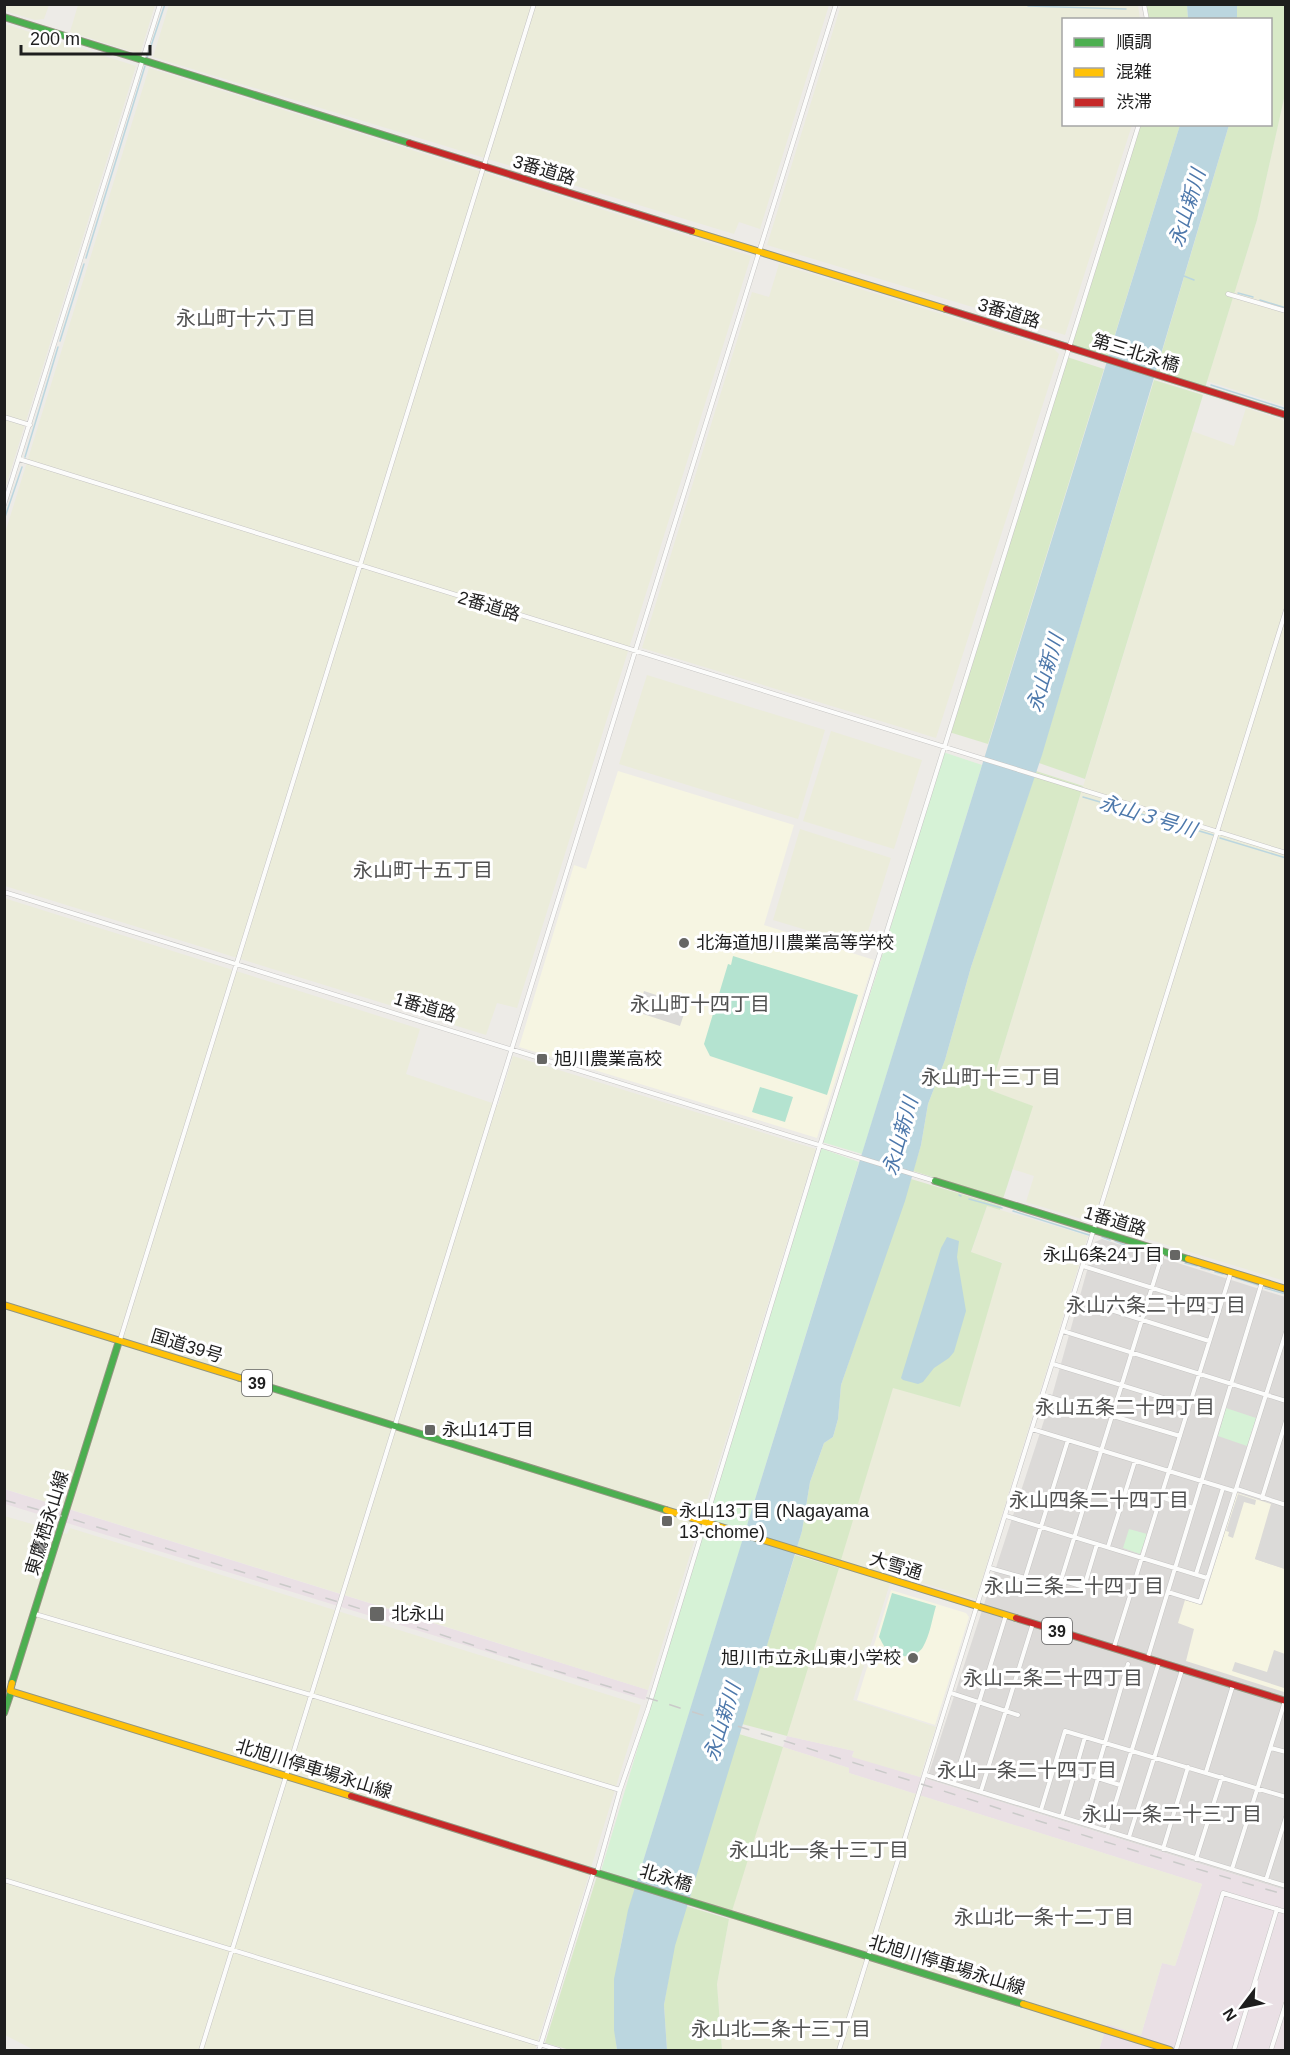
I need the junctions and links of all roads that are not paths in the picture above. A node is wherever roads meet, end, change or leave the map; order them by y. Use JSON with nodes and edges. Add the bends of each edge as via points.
{"nodes":[{"id":1,"x":160,"y":4,"type":"edge"},
{"id":2,"x":534,"y":4,"type":"edge"},
{"id":3,"x":836,"y":4,"type":"edge"},
{"id":4,"x":4,"y":17,"type":"edge"},
{"id":5,"x":143,"y":60,"type":"junction"},
{"id":6,"x":1138,"y":126,"type":"edge"},
{"id":7,"x":483,"y":166,"type":"junction"},
{"id":8,"x":759,"y":252,"type":"junction"},
{"id":9,"x":1228,"y":294,"type":"dead end"},
{"id":10,"x":1286,"y":311,"type":"edge"},
{"id":11,"x":1073,"y":349,"type":"junction"},
{"id":12,"x":1286,"y":415,"type":"edge"},
{"id":13,"x":4,"y":417,"type":"edge"},
{"id":14,"x":30,"y":424,"type":"junction"},
{"id":15,"x":19,"y":459,"type":"junction"},
{"id":16,"x":4,"y":505,"type":"edge"},
{"id":17,"x":359,"y":565,"type":"junction"},
{"id":18,"x":1286,"y":610,"type":"edge"},
{"id":19,"x":635,"y":651,"type":"junction"},
{"id":20,"x":945,"y":747,"type":"junction"},
{"id":21,"x":1217,"y":832,"type":"junction"},
{"id":22,"x":1286,"y":853,"type":"edge"},
{"id":23,"x":4,"y":892,"type":"edge"},
{"id":24,"x":236,"y":963,"type":"junction"},
{"id":25,"x":511,"y":1049,"type":"junction"},
{"id":26,"x":820,"y":1145,"type":"junction"},
{"id":27,"x":935,"y":1181,"type":"joint"},
{"id":28,"x":1094,"y":1230,"type":"junction"},
{"id":29,"x":1163,"y":1252,"type":"junction"},
{"id":30,"x":1083,"y":1266,"type":"junction"},
{"id":31,"x":1231,"y":1272,"type":"junction"},
{"id":32,"x":1263,"y":1282,"type":"junction"},
{"id":33,"x":1152,"y":1288,"type":"junction"},
{"id":34,"x":1286,"y":1289,"type":"edge"},
{"id":35,"x":1073,"y":1298,"type":"junction"},
{"id":36,"x":4,"y":1305,"type":"edge"},
{"id":37,"x":1219,"y":1309,"type":"junction"},
{"id":38,"x":1142,"y":1319,"type":"junction"},
{"id":39,"x":1063,"y":1331,"type":"junction"},
{"id":40,"x":1286,"y":1332,"type":"edge"},
{"id":41,"x":120,"y":1341,"type":"junction"},
{"id":42,"x":1209,"y":1341,"type":"junction"},
{"id":43,"x":1131,"y":1352,"type":"junction"},
{"id":44,"x":1053,"y":1364,"type":"junction"},
{"id":45,"x":1199,"y":1374,"type":"junction"},
{"id":46,"x":1231,"y":1384,"type":"junction"},
{"id":47,"x":1121,"y":1385,"type":"junction"},
{"id":48,"x":1043,"y":1395,"type":"junction"},
{"id":49,"x":1266,"y":1395,"type":"junction"},
{"id":50,"x":1286,"y":1401,"type":"edge"},
{"id":51,"x":1189,"y":1406,"type":"junction"},
{"id":52,"x":1112,"y":1416,"type":"junction"},
{"id":53,"x":1286,"y":1421,"type":"edge"},
{"id":54,"x":394,"y":1426,"type":"junction"},
{"id":55,"x":1032,"y":1429,"type":"junction"},
{"id":56,"x":1180,"y":1436,"type":"junction"},
{"id":57,"x":1068,"y":1440,"type":"junction"},
{"id":58,"x":1101,"y":1450,"type":"junction"},
{"id":59,"x":1135,"y":1461,"type":"junction"},
{"id":60,"x":1169,"y":1471,"type":"junction"},
{"id":61,"x":1202,"y":1481,"type":"junction"},
{"id":62,"x":1223,"y":1488,"type":"junction"},
{"id":63,"x":1236,"y":1490,"type":"junction"},
{"id":64,"x":1161,"y":1497,"type":"junction"},
{"id":65,"x":1262,"y":1498,"type":"junction"},
{"id":66,"x":1285,"y":1505,"type":"edge"},
{"id":67,"x":1193,"y":1508,"type":"junction"},
{"id":68,"x":1006,"y":1516,"type":"junction"},
{"id":69,"x":705,"y":1522,"type":"junction"},
{"id":70,"x":1040,"y":1526,"type":"junction"},
{"id":71,"x":1075,"y":1537,"type":"junction"},
{"id":72,"x":1097,"y":1544,"type":"junction"},
{"id":73,"x":1108,"y":1547,"type":"junction"},
{"id":74,"x":1142,"y":1558,"type":"junction"},
{"id":75,"x":990,"y":1568,"type":"junction"},
{"id":76,"x":1176,"y":1568,"type":"junction"},
{"id":77,"x":1196,"y":1575,"type":"junction"},
{"id":78,"x":1207,"y":1578,"type":"junction"},
{"id":79,"x":1168,"y":1592,"type":"junction"},
{"id":80,"x":978,"y":1606,"type":"junction"},
{"id":81,"x":35,"y":1614,"type":"junction"},
{"id":82,"x":1006,"y":1615,"type":"junction"},
{"id":83,"x":1033,"y":1623,"type":"junction"},
{"id":84,"x":1114,"y":1648,"type":"junction"},
{"id":85,"x":1148,"y":1659,"type":"junction"},
{"id":86,"x":1159,"y":1662,"type":"junction"},
{"id":87,"x":1128,"y":1664,"type":"dead end"},
{"id":88,"x":1182,"y":1670,"type":"junction"},
{"id":89,"x":1233,"y":1685,"type":"junction"},
{"id":90,"x":8,"y":1691,"type":"edge"},
{"id":91,"x":951,"y":1693,"type":"junction"},
{"id":92,"x":311,"y":1695,"type":"junction"},
{"id":93,"x":1285,"y":1701,"type":"edge"},
{"id":94,"x":979,"y":1702,"type":"junction"},
{"id":95,"x":1006,"y":1710,"type":"junction"},
{"id":96,"x":4,"y":1713,"type":"edge"},
{"id":97,"x":1018,"y":1715,"type":"dead end"},
{"id":98,"x":1085,"y":1737,"type":"junction"},
{"id":99,"x":1105,"y":1742,"type":"junction"},
{"id":100,"x":1270,"y":1748,"type":"junction"},
{"id":101,"x":1132,"y":1750,"type":"junction"},
{"id":102,"x":1286,"y":1752,"type":"edge"},
{"id":103,"x":1154,"y":1756,"type":"junction"},
{"id":104,"x":1188,"y":1767,"type":"junction"},
{"id":105,"x":1075,"y":1771,"type":"junction"},
{"id":106,"x":1206,"y":1772,"type":"junction"},
{"id":107,"x":926,"y":1775,"type":"junction"},
{"id":108,"x":286,"y":1776,"type":"junction"},
{"id":109,"x":1096,"y":1777,"type":"junction"},
{"id":110,"x":1222,"y":1777,"type":"junction"},
{"id":111,"x":954,"y":1783,"type":"junction"},
{"id":112,"x":1120,"y":1785,"type":"junction"},
{"id":113,"x":1258,"y":1788,"type":"junction"},
{"id":114,"x":620,"y":1790,"type":"junction"},
{"id":115,"x":981,"y":1791,"type":"junction"},
{"id":116,"x":1286,"y":1797,"type":"edge"},
{"id":117,"x":1041,"y":1810,"type":"junction"},
{"id":118,"x":1062,"y":1816,"type":"junction"},
{"id":119,"x":1286,"y":1817,"type":"edge"},
{"id":120,"x":1086,"y":1823,"type":"junction"},
{"id":121,"x":1107,"y":1830,"type":"junction"},
{"id":122,"x":1129,"y":1838,"type":"junction"},
{"id":123,"x":1162,"y":1849,"type":"junction"},
{"id":124,"x":1196,"y":1859,"type":"junction"},
{"id":125,"x":1233,"y":1869,"type":"junction"},
{"id":126,"x":595,"y":1872,"type":"junction"},
{"id":127,"x":608,"y":1876,"type":"joint"},
{"id":128,"x":4,"y":1880,"type":"edge"},
{"id":129,"x":1266,"y":1880,"type":"junction"},
{"id":130,"x":1286,"y":1886,"type":"edge"},
{"id":131,"x":715,"y":1909,"type":"joint"},
{"id":132,"x":1277,"y":1909,"type":"junction"},
{"id":133,"x":1286,"y":1912,"type":"edge"},
{"id":134,"x":232,"y":1950,"type":"junction"},
{"id":135,"x":869,"y":1957,"type":"junction"},
{"id":136,"x":1286,"y":2003,"type":"edge"},
{"id":137,"x":540,"y":2045,"type":"junction"},
{"id":138,"x":201,"y":2050,"type":"edge"},
{"id":139,"x":538,"y":2050,"type":"edge"},
{"id":140,"x":559,"y":2050,"type":"edge"},
{"id":141,"x":839,"y":2050,"type":"edge"},
{"id":142,"x":1170,"y":2050,"type":"edge"},
{"id":143,"x":1176,"y":2050,"type":"edge"},
{"id":144,"x":1234,"y":2050,"type":"edge"},
{"id":145,"x":1271,"y":2050,"type":"edge"}],
"edges":[{"from":1,"to":5,"type":"street"},
{"from":2,"to":7,"type":"street"},
{"from":3,"to":8,"type":"street"},
{"from":4,"to":5,"type":"main road","name":"3番道路"},
{"from":5,"to":7,"type":"main road","name":"3番道路"},
{"from":5,"to":14,"type":"street"},
{"from":6,"to":11,"type":"street"},
{"from":7,"to":8,"type":"main road","name":"3番道路"},
{"from":7,"to":17,"type":"street"},
{"from":8,"to":11,"type":"main road","name":"3番道路"},
{"from":8,"to":19,"type":"street"},
{"from":9,"to":10,"type":"street"},
{"from":11,"to":12,"type":"main road","name":"第三北永橋"},
{"from":11,"to":20,"type":"street"},
{"from":13,"to":14,"type":"street"},
{"from":14,"to":15,"type":"street"},
{"from":15,"to":16,"type":"street"},
{"from":15,"to":17,"type":"street","name":"2番道路"},
{"from":17,"to":19,"type":"street","name":"2番道路"},
{"from":17,"to":24,"type":"street"},
{"from":18,"to":21,"type":"street"},
{"from":19,"to":20,"type":"street","name":"2番道路"},
{"from":19,"to":25,"type":"street"},
{"from":20,"to":21,"type":"street","name":"2番道路"},
{"from":20,"to":26,"type":"street"},
{"from":21,"to":22,"type":"street"},
{"from":21,"to":28,"type":"street"},
{"from":23,"to":24,"type":"street","name":"1番道路"},
{"from":24,"to":25,"type":"street","name":"1番道路"},
{"from":24,"to":41,"type":"street"},
{"from":25,"to":26,"type":"street","name":"1番道路"},
{"from":25,"to":54,"type":"street"},
{"from":26,"to":27,"type":"street","name":"1番道路"},
{"from":26,"to":69,"type":"street"},
{"from":27,"to":28,"type":"main road","name":"1番道路"},
{"from":28,"to":29,"type":"main road","name":"1番道路"},
{"from":28,"to":30,"type":"street"},
{"from":29,"to":31,"type":"main road","name":"1番道路"},
{"from":29,"to":33,"type":"street"},
{"from":30,"to":33,"type":"street"},
{"from":30,"to":35,"type":"street"},
{"from":31,"to":32,"type":"main road","name":"1番道路"},
{"from":31,"to":37,"type":"street"},
{"from":32,"to":34,"type":"main road","name":"1番道路"},
{"from":32,"to":46,"type":"street"},
{"from":33,"to":37,"type":"street"},
{"from":33,"to":38,"type":"street"},
{"from":35,"to":38,"type":"street"},
{"from":35,"to":39,"type":"street"},
{"from":36,"to":41,"type":"main road","name":"国道39号","number":"39"},
{"from":37,"to":42,"type":"street"},
{"from":38,"to":42,"type":"street"},
{"from":38,"to":43,"type":"street"},
{"from":39,"to":43,"type":"street"},
{"from":39,"to":44,"type":"street"},
{"from":40,"to":49,"type":"street"},
{"from":41,"to":54,"type":"main road","name":"国道39号","number":"39"},
{"from":41,"to":81,"type":"main road","name":"東鷹栖永山線"},
{"from":42,"to":45,"type":"street"},
{"from":43,"to":45,"type":"street"},
{"from":43,"to":47,"type":"street"},
{"from":44,"to":47,"type":"street"},
{"from":44,"to":48,"type":"street"},
{"from":45,"to":46,"type":"street"},
{"from":45,"to":51,"type":"street"},
{"from":46,"to":49,"type":"street"},
{"from":46,"to":61,"type":"street"},
{"from":47,"to":51,"type":"street"},
{"from":47,"to":52,"type":"street"},
{"from":48,"to":52,"type":"street"},
{"from":48,"to":55,"type":"street"},
{"from":49,"to":50,"type":"street"},
{"from":49,"to":63,"type":"street"},
{"from":51,"to":56,"type":"street"},
{"from":52,"to":56,"type":"street"},
{"from":52,"to":58,"type":"street"},
{"from":53,"to":65,"type":"street"},
{"from":54,"to":69,"type":"main road","name":"大雪通","number":"39"},
{"from":54,"to":92,"type":"street"},
{"from":55,"to":57,"type":"street"},
{"from":55,"to":68,"type":"street"},
{"from":56,"to":60,"type":"street"},
{"from":57,"to":58,"type":"street"},
{"from":57,"to":70,"type":"street"},
{"from":58,"to":59,"type":"street"},
{"from":58,"to":71,"type":"street"},
{"from":59,"to":60,"type":"street"},
{"from":59,"to":73,"type":"street"},
{"from":60,"to":61,"type":"street"},
{"from":60,"to":64,"type":"street"},
{"from":61,"to":62,"type":"street"},
{"from":61,"to":67,"type":"street"},
{"from":62,"to":63,"type":"street"},
{"from":62,"to":77,"type":"street"},
{"from":63,"to":65,"type":"street"},
{"from":63,"to":78,"type":"street"},
{"from":64,"to":67,"type":"street"},
{"from":64,"to":74,"type":"street"},
{"from":65,"to":66,"type":"street"},
{"from":67,"to":76,"type":"street"},
{"from":68,"to":70,"type":"street"},
{"from":68,"to":75,"type":"street"},
{"from":69,"to":80,"type":"main road","name":"大雪通","number":"39"},
{"from":69,"to":114,"type":"street"},
{"from":70,"to":71,"type":"street"},
{"from":70,"to":75,"type":"street","via":[[1025,1578]]},
{"from":71,"to":72,"type":"street"},
{"from":71,"to":72,"type":"street","via":[[1062,1580],[1083,1587]]},
{"from":72,"to":73,"type":"street"},
{"from":73,"to":74,"type":"street"},
{"from":74,"to":76,"type":"street"},
{"from":74,"to":84,"type":"street"},
{"from":75,"to":80,"type":"street"},
{"from":76,"to":77,"type":"street"},
{"from":76,"to":79,"type":"street"},
{"from":77,"to":78,"type":"street"},
{"from":78,"to":79,"type":"street","via":[[1200,1602]]},
{"from":79,"to":85,"type":"street"},
{"from":80,"to":82,"type":"main road","name":"大雪通","number":"39"},
{"from":80,"to":91,"type":"street"},
{"from":81,"to":90,"type":"main road","name":"東鷹栖永山線"},
{"from":81,"to":92,"type":"street"},
{"from":82,"to":83,"type":"main road","name":"大雪通","number":"39"},
{"from":82,"to":94,"type":"street"},
{"from":83,"to":84,"type":"main road","name":"大雪通","number":"39"},
{"from":83,"to":95,"type":"street"},
{"from":84,"to":85,"type":"main road","name":"大雪通","number":"39"},
{"from":85,"to":86,"type":"main road","name":"大雪通","number":"39"},
{"from":86,"to":88,"type":"main road","name":"大雪通","number":"39"},
{"from":86,"to":101,"type":"street"},
{"from":87,"to":99,"type":"street"},
{"from":88,"to":89,"type":"main road","name":"大雪通","number":"39"},
{"from":88,"to":103,"type":"street"},
{"from":89,"to":93,"type":"main road","name":"大雪通","number":"39"},
{"from":89,"to":106,"type":"street"},
{"from":90,"to":96,"type":"main road","name":"東鷹栖永山線"},
{"from":90,"to":108,"type":"main road","name":"北旭川停車場永山線"},
{"from":91,"to":94,"type":"street"},
{"from":91,"to":107,"type":"street"},
{"from":92,"to":108,"type":"street"},
{"from":92,"to":114,"type":"street"},
{"from":93,"to":100,"type":"street"},
{"from":94,"to":95,"type":"street"},
{"from":94,"to":111,"type":"street"},
{"from":95,"to":97,"type":"street"},
{"from":95,"to":115,"type":"street"},
{"from":98,"to":99,"type":"street"},
{"from":98,"to":105,"type":"street"},
{"from":98,"to":117,"type":"street","via":[[1065,1731]]},
{"from":99,"to":101,"type":"street"},
{"from":99,"to":109,"type":"street"},
{"from":100,"to":102,"type":"street"},
{"from":100,"to":113,"type":"street"},
{"from":101,"to":103,"type":"street"},
{"from":101,"to":112,"type":"street"},
{"from":103,"to":104,"type":"street"},
{"from":103,"to":122,"type":"street"},
{"from":104,"to":106,"type":"street"},
{"from":104,"to":123,"type":"street"},
{"from":105,"to":109,"type":"street"},
{"from":105,"to":118,"type":"street"},
{"from":106,"to":110,"type":"street"},
{"from":107,"to":111,"type":"street"},
{"from":107,"to":135,"type":"street"},
{"from":108,"to":126,"type":"main road","name":"北旭川停車場永山線"},
{"from":108,"to":134,"type":"street"},
{"from":109,"to":112,"type":"street"},
{"from":109,"to":120,"type":"street"},
{"from":110,"to":113,"type":"street"},
{"from":110,"to":124,"type":"street"},
{"from":111,"to":115,"type":"street"},
{"from":112,"to":121,"type":"street"},
{"from":113,"to":116,"type":"street"},
{"from":113,"to":125,"type":"street"},
{"from":114,"to":126,"type":"street"},
{"from":115,"to":117,"type":"street"},
{"from":117,"to":118,"type":"street"},
{"from":118,"to":120,"type":"street"},
{"from":119,"to":129,"type":"street"},
{"from":120,"to":121,"type":"street"},
{"from":121,"to":122,"type":"street"},
{"from":122,"to":123,"type":"street"},
{"from":123,"to":124,"type":"street"},
{"from":124,"to":125,"type":"street"},
{"from":125,"to":129,"type":"street"},
{"from":126,"to":127,"type":"main road","name":"北旭川停車場永山線"},
{"from":126,"to":137,"type":"street"},
{"from":127,"to":131,"type":"main road","name":"北永橋"},
{"from":128,"to":134,"type":"street"},
{"from":129,"to":130,"type":"street"},
{"from":131,"to":135,"type":"main road","name":"北旭川停車場永山線"},
{"from":132,"to":133,"type":"street"},
{"from":132,"to":143,"type":"street","via":[[1223,1893]]},
{"from":132,"to":144,"type":"street"},
{"from":134,"to":137,"type":"street"},
{"from":134,"to":138,"type":"street"},
{"from":135,"to":141,"type":"street"},
{"from":135,"to":142,"type":"main road","name":"北旭川停車場永山線"},
{"from":136,"to":145,"type":"street"},
{"from":137,"to":139,"type":"street"},
{"from":137,"to":140,"type":"street"}]}
